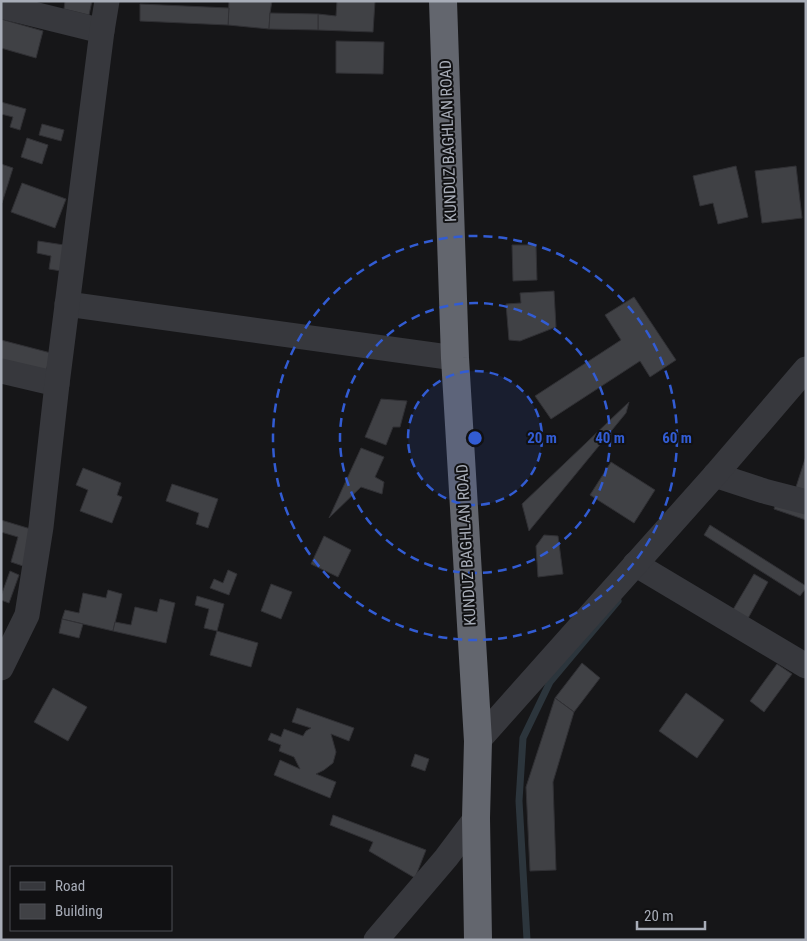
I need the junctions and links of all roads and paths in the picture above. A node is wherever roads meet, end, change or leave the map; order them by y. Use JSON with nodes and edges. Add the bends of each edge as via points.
{"nodes":[{"id":1,"x":107,"y":1,"type":"edge"},
{"id":2,"x":443,"y":1,"type":"edge"},
{"id":3,"x":1,"y":6,"type":"edge"},
{"id":4,"x":102,"y":31,"type":"junction"},
{"id":5,"x":67,"y":304,"type":"junction"},
{"id":6,"x":455,"y":358,"type":"junction"},
{"id":7,"x":806,"y":369,"type":"edge"},
{"id":8,"x":1,"y":371,"type":"edge"},
{"id":9,"x":57,"y":384,"type":"junction"},
{"id":10,"x":715,"y":475,"type":"junction"},
{"id":11,"x":806,"y":502,"type":"edge"},
{"id":12,"x":635,"y":564,"type":"junction"},
{"id":13,"x":806,"y":666,"type":"edge"},
{"id":14,"x":1,"y":668,"type":"edge"},
{"id":15,"x":478,"y":741,"type":"junction"},
{"id":16,"x":476,"y":818,"type":"junction"},
{"id":17,"x":376,"y":940,"type":"edge"},
{"id":18,"x":478,"y":940,"type":"edge"}],
"edges":[{"from":1,"to":4,"type":"street"},
{"from":2,"to":6,"type":"highway","name":"KUNDUZ BAGHLAN ROAD"},
{"from":3,"to":4,"type":"street"},
{"from":4,"to":5,"type":"street"},
{"from":5,"to":6,"type":"street"},
{"from":5,"to":9,"type":"street"},
{"from":6,"to":15,"type":"highway","name":"KUNDUZ BAGHLAN ROAD"},
{"from":7,"to":10,"type":"street"},
{"from":8,"to":9,"type":"street"},
{"from":9,"to":14,"type":"street","via":[[42,527],[27,615]]},
{"from":10,"to":11,"type":"street"},
{"from":10,"to":12,"type":"street"},
{"from":12,"to":13,"type":"street"},
{"from":12,"to":15,"type":"street"},
{"from":15,"to":16,"type":"highway","name":"KUNDUZ BAGHLAN ROAD"},
{"from":16,"to":17,"type":"street"},
{"from":16,"to":18,"type":"highway","name":"KUNDUZ BAGHLAN ROAD"}]}
